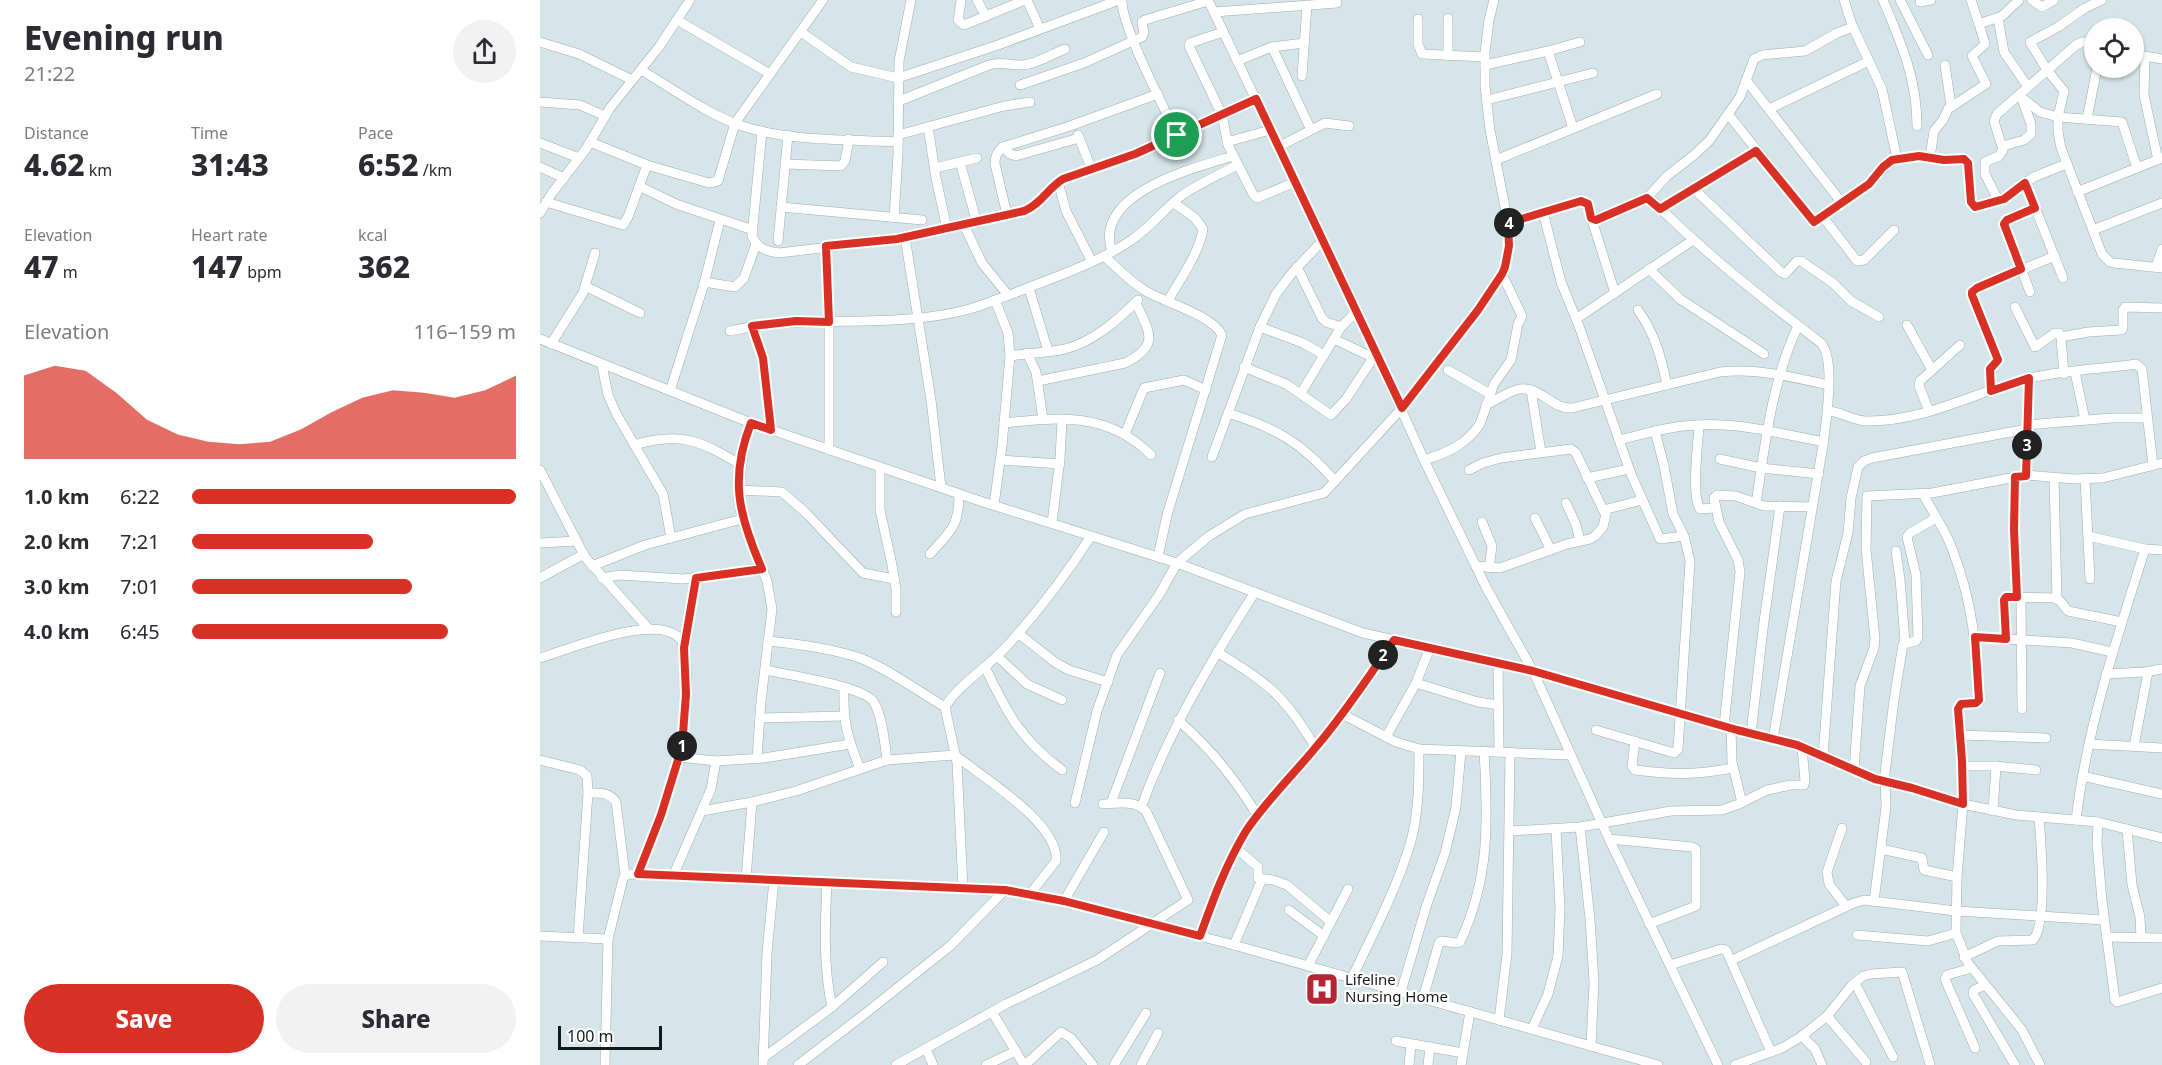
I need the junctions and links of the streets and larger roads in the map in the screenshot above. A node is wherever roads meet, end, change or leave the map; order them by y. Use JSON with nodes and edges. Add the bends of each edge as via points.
{"nodes":[{"id":1,"x":690,"y":0,"type":"edge"},
{"id":2,"x":823,"y":0,"type":"edge"},
{"id":3,"x":911,"y":0,"type":"edge"},
{"id":4,"x":977,"y":0,"type":"edge"},
{"id":5,"x":1026,"y":0,"type":"edge"},
{"id":6,"x":1121,"y":0,"type":"edge"},
{"id":7,"x":1208,"y":0,"type":"edge"},
{"id":8,"x":1494,"y":0,"type":"edge"},
{"id":9,"x":1844,"y":0,"type":"edge"},
{"id":10,"x":1883,"y":0,"type":"edge"},
{"id":11,"x":1900,"y":0,"type":"edge"},
{"id":12,"x":1931,"y":0,"type":"edge"},
{"id":13,"x":1971,"y":0,"type":"edge"},
{"id":14,"x":2019,"y":0,"type":"edge"},
{"id":15,"x":2032,"y":0,"type":"edge"},
{"id":16,"x":2054,"y":0,"type":"edge"},
{"id":17,"x":2102,"y":0,"type":"edge"},
{"id":18,"x":960,"y":1,"type":"edge"},
{"id":19,"x":1920,"y":2,"type":"dead end"},
{"id":20,"x":1337,"y":3,"type":"dead end"},
{"id":21,"x":1260,"y":4,"type":"edge"},
{"id":22,"x":1306,"y":5,"type":"junction"},
{"id":23,"x":1214,"y":12,"type":"junction"},
{"id":24,"x":986,"y":16,"type":"junction"},
{"id":25,"x":1448,"y":18,"type":"dead end"},
{"id":26,"x":1998,"y":18,"type":"junction"},
{"id":27,"x":1418,"y":19,"type":"dead end"},
{"id":28,"x":677,"y":20,"type":"junction"},
{"id":29,"x":1979,"y":24,"type":"junction"},
{"id":30,"x":1853,"y":27,"type":"junction"},
{"id":31,"x":1040,"y":29,"type":"junction"},
{"id":32,"x":801,"y":32,"type":"junction"},
{"id":33,"x":1223,"y":32,"type":"junction"},
{"id":34,"x":1134,"y":40,"type":"junction"},
{"id":35,"x":540,"y":42,"type":"edge"},
{"id":36,"x":1580,"y":42,"type":"dead end"},
{"id":37,"x":2084,"y":42,"type":"edge"},
{"id":38,"x":1304,"y":43,"type":"junction"},
{"id":39,"x":1272,"y":47,"type":"junction"},
{"id":40,"x":1065,"y":49,"type":"dead end"},
{"id":41,"x":1548,"y":51,"type":"junction"},
{"id":42,"x":1928,"y":55,"type":"dead end"},
{"id":43,"x":1448,"y":56,"type":"junction"},
{"id":44,"x":2145,"y":57,"type":"joint"},
{"id":45,"x":2162,"y":59,"type":"edge"},
{"id":46,"x":1237,"y":61,"type":"junction"},
{"id":47,"x":1485,"y":61,"type":"junction"},
{"id":48,"x":1869,"y":61,"type":"junction"},
{"id":49,"x":1945,"y":64,"type":"dead end"},
{"id":50,"x":641,"y":70,"type":"junction"},
{"id":51,"x":2047,"y":70,"type":"junction"},
{"id":52,"x":1593,"y":73,"type":"dead end"},
{"id":53,"x":770,"y":74,"type":"junction"},
{"id":54,"x":1302,"y":76,"type":"dead end"},
{"id":55,"x":898,"y":78,"type":"junction"},
{"id":56,"x":2095,"y":78,"type":"edge"},
{"id":57,"x":632,"y":80,"type":"junction"},
{"id":58,"x":1746,"y":80,"type":"junction"},
{"id":59,"x":1558,"y":82,"type":"junction"},
{"id":60,"x":1020,"y":85,"type":"dead end"},
{"id":61,"x":2028,"y":87,"type":"junction"},
{"id":62,"x":1158,"y":94,"type":"junction"},
{"id":63,"x":1657,"y":94,"type":"dead end"},
{"id":64,"x":2020,"y":96,"type":"junction"},
{"id":65,"x":1256,"y":99,"type":"junction"},
{"id":66,"x":1487,"y":100,"type":"junction"},
{"id":67,"x":899,"y":101,"type":"junction"},
{"id":68,"x":540,"y":102,"type":"edge"},
{"id":69,"x":1030,"y":102,"type":"dead end"},
{"id":70,"x":1951,"y":106,"type":"junction"},
{"id":71,"x":1769,"y":109,"type":"junction"},
{"id":72,"x":2040,"y":112,"type":"junction"},
{"id":73,"x":1728,"y":114,"type":"junction"},
{"id":74,"x":1222,"y":115,"type":"junction"},
{"id":75,"x":605,"y":116,"type":"junction"},
{"id":76,"x":2058,"y":117,"type":"junction"},
{"id":77,"x":2087,"y":119,"type":"junction"},
{"id":78,"x":2029,"y":120,"type":"junction"},
{"id":79,"x":735,"y":123,"type":"junction"},
{"id":80,"x":1074,"y":125,"type":"junction"},
{"id":81,"x":1349,"y":126,"type":"dead end"},
{"id":82,"x":1917,"y":126,"type":"dead end"},
{"id":83,"x":928,"y":127,"type":"junction"},
{"id":84,"x":1574,"y":128,"type":"junction"},
{"id":85,"x":1270,"y":130,"type":"junction"},
{"id":86,"x":1311,"y":130,"type":"junction"},
{"id":87,"x":762,"y":131,"type":"junction"},
{"id":88,"x":788,"y":135,"type":"junction"},
{"id":89,"x":1177,"y":135,"type":"junction"},
{"id":90,"x":1080,"y":138,"type":"junction"},
{"id":91,"x":849,"y":139,"type":"junction"},
{"id":92,"x":898,"y":139,"type":"junction"},
{"id":93,"x":590,"y":142,"type":"junction"},
{"id":94,"x":1227,"y":142,"type":"junction"},
{"id":95,"x":540,"y":143,"type":"edge"},
{"id":96,"x":2003,"y":146,"type":"junction"},
{"id":97,"x":1004,"y":147,"type":"junction"},
{"id":98,"x":1278,"y":147,"type":"junction"},
{"id":99,"x":1756,"y":151,"type":"junction"},
{"id":100,"x":1930,"y":157,"type":"junction"},
{"id":101,"x":579,"y":158,"type":"junction"},
{"id":102,"x":977,"y":158,"type":"dead end"},
{"id":103,"x":1897,"y":159,"type":"junction"},
{"id":104,"x":2160,"y":159,"type":"edge"},
{"id":105,"x":1235,"y":160,"type":"junction"},
{"id":106,"x":1496,"y":160,"type":"junction"},
{"id":107,"x":960,"y":162,"type":"junction"},
{"id":108,"x":785,"y":164,"type":"junction"},
{"id":109,"x":2066,"y":164,"type":"junction"},
{"id":110,"x":647,"y":165,"type":"junction"},
{"id":111,"x":540,"y":167,"type":"edge"},
{"id":112,"x":935,"y":168,"type":"junction"},
{"id":113,"x":1092,"y":168,"type":"junction"},
{"id":114,"x":2136,"y":168,"type":"junction"},
{"id":115,"x":564,"y":178,"type":"junction"},
{"id":116,"x":1058,"y":182,"type":"junction"},
{"id":117,"x":1295,"y":182,"type":"junction"},
{"id":118,"x":2025,"y":183,"type":"junction"},
{"id":119,"x":639,"y":186,"type":"junction"},
{"id":120,"x":1694,"y":189,"type":"junction"},
{"id":121,"x":2077,"y":192,"type":"junction"},
{"id":122,"x":1647,"y":198,"type":"junction"},
{"id":123,"x":2001,"y":200,"type":"junction"},
{"id":124,"x":546,"y":202,"type":"junction"},
{"id":125,"x":1174,"y":203,"type":"junction"},
{"id":126,"x":1842,"y":203,"type":"junction"},
{"id":127,"x":2162,"y":203,"type":"edge"},
{"id":128,"x":781,"y":207,"type":"junction"},
{"id":129,"x":2035,"y":208,"type":"junction"},
{"id":130,"x":1660,"y":209,"type":"junction"},
{"id":131,"x":1543,"y":212,"type":"junction"},
{"id":132,"x":540,"y":213,"type":"edge"},
{"id":133,"x":1007,"y":215,"type":"junction"},
{"id":134,"x":1823,"y":217,"type":"junction"},
{"id":135,"x":894,"y":218,"type":"junction"},
{"id":136,"x":1591,"y":218,"type":"junction"},
{"id":137,"x":720,"y":220,"type":"junction"},
{"id":138,"x":922,"y":220,"type":"dead end"},
{"id":139,"x":977,"y":223,"type":"junction"},
{"id":140,"x":1508,"y":223,"type":"junction"},
{"id":141,"x":964,"y":225,"type":"junction"},
{"id":142,"x":947,"y":229,"type":"junction"},
{"id":143,"x":753,"y":230,"type":"junction"},
{"id":144,"x":1894,"y":230,"type":"dead end"},
{"id":145,"x":2093,"y":230,"type":"junction"},
{"id":146,"x":905,"y":237,"type":"junction"},
{"id":147,"x":1323,"y":240,"type":"junction"},
{"id":148,"x":1693,"y":240,"type":"junction"},
{"id":149,"x":778,"y":241,"type":"dead end"},
{"id":150,"x":756,"y":244,"type":"junction"},
{"id":151,"x":826,"y":246,"type":"junction"},
{"id":152,"x":2162,"y":249,"type":"edge"},
{"id":153,"x":595,"y":253,"type":"dead end"},
{"id":154,"x":1108,"y":254,"type":"junction"},
{"id":155,"x":2055,"y":256,"type":"junction"},
{"id":156,"x":1092,"y":262,"type":"junction"},
{"id":157,"x":1297,"y":267,"type":"junction"},
{"id":158,"x":2159,"y":267,"type":"edge"},
{"id":159,"x":1649,"y":269,"type":"junction"},
{"id":160,"x":2021,"y":269,"type":"junction"},
{"id":161,"x":1502,"y":274,"type":"junction"},
{"id":162,"x":2063,"y":278,"type":"dead end"},
{"id":163,"x":705,"y":282,"type":"junction"},
{"id":164,"x":585,"y":286,"type":"junction"},
{"id":165,"x":1029,"y":288,"type":"junction"},
{"id":166,"x":1146,"y":292,"type":"junction"},
{"id":167,"x":2030,"y":292,"type":"dead end"},
{"id":168,"x":1615,"y":293,"type":"junction"},
{"id":169,"x":1008,"y":295,"type":"junction"},
{"id":170,"x":995,"y":300,"type":"junction"},
{"id":171,"x":1168,"y":301,"type":"junction"},
{"id":172,"x":1136,"y":303,"type":"junction"},
{"id":173,"x":2015,"y":307,"type":"dead end"},
{"id":174,"x":2162,"y":308,"type":"edge"},
{"id":175,"x":1638,"y":310,"type":"dead end"},
{"id":176,"x":1357,"y":311,"type":"junction"},
{"id":177,"x":640,"y":313,"type":"dead end"},
{"id":178,"x":1879,"y":317,"type":"dead end"},
{"id":179,"x":917,"y":318,"type":"junction"},
{"id":180,"x":1576,"y":319,"type":"junction"},
{"id":181,"x":829,"y":322,"type":"junction"},
{"id":182,"x":1907,"y":325,"type":"dead end"},
{"id":183,"x":752,"y":326,"type":"junction"},
{"id":184,"x":1798,"y":326,"type":"junction"},
{"id":185,"x":1260,"y":327,"type":"junction"},
{"id":186,"x":1341,"y":327,"type":"junction"},
{"id":187,"x":730,"y":331,"type":"dead end"},
{"id":188,"x":2061,"y":337,"type":"junction"},
{"id":189,"x":540,"y":339,"type":"edge"},
{"id":190,"x":1334,"y":339,"type":"junction"},
{"id":191,"x":551,"y":344,"type":"junction"},
{"id":192,"x":1960,"y":345,"type":"dead end"},
{"id":193,"x":1048,"y":351,"type":"junction"},
{"id":194,"x":1027,"y":353,"type":"junction"},
{"id":195,"x":1764,"y":354,"type":"dead end"},
{"id":196,"x":1324,"y":355,"type":"junction"},
{"id":197,"x":1010,"y":356,"type":"junction"},
{"id":198,"x":1376,"y":359,"type":"junction"},
{"id":199,"x":602,"y":365,"type":"junction"},
{"id":200,"x":1244,"y":367,"type":"junction"},
{"id":201,"x":1448,"y":370,"type":"dead end"},
{"id":202,"x":1932,"y":370,"type":"junction"},
{"id":203,"x":2076,"y":372,"type":"junction"},
{"id":204,"x":1781,"y":374,"type":"junction"},
{"id":205,"x":2064,"y":374,"type":"junction"},
{"id":206,"x":2029,"y":378,"type":"junction"},
{"id":207,"x":1038,"y":381,"type":"junction"},
{"id":208,"x":1666,"y":385,"type":"junction"},
{"id":209,"x":1828,"y":385,"type":"junction"},
{"id":210,"x":1206,"y":390,"type":"junction"},
{"id":211,"x":1531,"y":390,"type":"junction"},
{"id":212,"x":670,"y":391,"type":"junction"},
{"id":213,"x":1991,"y":391,"type":"junction"},
{"id":214,"x":1301,"y":393,"type":"junction"},
{"id":215,"x":1490,"y":394,"type":"junction"},
{"id":216,"x":1605,"y":401,"type":"junction"},
{"id":217,"x":1486,"y":405,"type":"junction"},
{"id":218,"x":1402,"y":408,"type":"junction"},
{"id":219,"x":1828,"y":411,"type":"junction"},
{"id":220,"x":1929,"y":411,"type":"junction"},
{"id":221,"x":1228,"y":413,"type":"junction"},
{"id":222,"x":2147,"y":418,"type":"junction"},
{"id":223,"x":1043,"y":419,"type":"junction"},
{"id":224,"x":1062,"y":420,"type":"junction"},
{"id":225,"x":2085,"y":420,"type":"junction"},
{"id":226,"x":751,"y":423,"type":"junction"},
{"id":227,"x":1004,"y":423,"type":"junction"},
{"id":228,"x":1699,"y":425,"type":"junction"},
{"id":229,"x":2027,"y":427,"type":"junction"},
{"id":230,"x":771,"y":430,"type":"junction"},
{"id":231,"x":1654,"y":431,"type":"junction"},
{"id":232,"x":1768,"y":431,"type":"junction"},
{"id":233,"x":1125,"y":434,"type":"junction"},
{"id":234,"x":1619,"y":440,"type":"junction"},
{"id":235,"x":1824,"y":442,"type":"junction"},
{"id":236,"x":634,"y":445,"type":"junction"},
{"id":237,"x":829,"y":450,"type":"junction"},
{"id":238,"x":1541,"y":452,"type":"junction"},
{"id":239,"x":1151,"y":455,"type":"dead end"},
{"id":240,"x":1212,"y":457,"type":"dead end"},
{"id":241,"x":1720,"y":459,"type":"dead end"},
{"id":242,"x":1000,"y":460,"type":"junction"},
{"id":243,"x":1424,"y":460,"type":"junction"},
{"id":244,"x":1060,"y":464,"type":"junction"},
{"id":245,"x":2157,"y":464,"type":"edge"},
{"id":246,"x":741,"y":465,"type":"junction"},
{"id":247,"x":880,"y":467,"type":"junction"},
{"id":248,"x":1761,"y":468,"type":"junction"},
{"id":249,"x":1629,"y":469,"type":"junction"},
{"id":250,"x":540,"y":470,"type":"edge"},
{"id":251,"x":1469,"y":470,"type":"dead end"},
{"id":252,"x":1819,"y":474,"type":"junction"},
{"id":253,"x":2026,"y":476,"type":"junction"},
{"id":254,"x":2015,"y":477,"type":"junction"},
{"id":255,"x":1587,"y":478,"type":"junction"},
{"id":256,"x":2054,"y":478,"type":"junction"},
{"id":257,"x":2085,"y":479,"type":"junction"},
{"id":258,"x":1335,"y":481,"type":"junction"},
{"id":259,"x":941,"y":488,"type":"junction"},
{"id":260,"x":738,"y":490,"type":"junction"},
{"id":261,"x":959,"y":494,"type":"junction"},
{"id":262,"x":1923,"y":494,"type":"junction"},
{"id":263,"x":1642,"y":500,"type":"junction"},
{"id":264,"x":1566,"y":503,"type":"dead end"},
{"id":265,"x":1755,"y":504,"type":"junction"},
{"id":266,"x":994,"y":505,"type":"junction"},
{"id":267,"x":1780,"y":506,"type":"junction"},
{"id":268,"x":1812,"y":507,"type":"junction"},
{"id":269,"x":1715,"y":508,"type":"junction"},
{"id":270,"x":1606,"y":516,"type":"junction"},
{"id":271,"x":1535,"y":518,"type":"dead end"},
{"id":272,"x":1936,"y":518,"type":"junction"},
{"id":273,"x":742,"y":519,"type":"junction"},
{"id":274,"x":1482,"y":522,"type":"dead end"},
{"id":275,"x":1052,"y":523,"type":"junction"},
{"id":276,"x":1091,"y":536,"type":"junction"},
{"id":277,"x":1684,"y":536,"type":"junction"},
{"id":278,"x":2088,"y":536,"type":"junction"},
{"id":279,"x":671,"y":538,"type":"junction"},
{"id":280,"x":577,"y":541,"type":"junction"},
{"id":281,"x":1580,"y":541,"type":"junction"},
{"id":282,"x":540,"y":543,"type":"edge"},
{"id":283,"x":2145,"y":549,"type":"junction"},
{"id":284,"x":1551,"y":550,"type":"junction"},
{"id":285,"x":2162,"y":550,"type":"edge"},
{"id":286,"x":1896,"y":551,"type":"dead end"},
{"id":287,"x":584,"y":554,"type":"junction"},
{"id":288,"x":930,"y":554,"type":"dead end"},
{"id":289,"x":1158,"y":557,"type":"junction"},
{"id":290,"x":1176,"y":562,"type":"junction"},
{"id":291,"x":592,"y":566,"type":"junction"},
{"id":292,"x":1476,"y":566,"type":"junction"},
{"id":293,"x":1489,"y":568,"type":"junction"},
{"id":294,"x":762,"y":569,"type":"junction"},
{"id":295,"x":540,"y":578,"type":"edge"},
{"id":296,"x":602,"y":578,"type":"junction"},
{"id":297,"x":696,"y":578,"type":"junction"},
{"id":298,"x":894,"y":579,"type":"junction"},
{"id":299,"x":2090,"y":579,"type":"dead end"},
{"id":300,"x":1255,"y":592,"type":"junction"},
{"id":301,"x":2019,"y":597,"type":"junction"},
{"id":302,"x":2057,"y":599,"type":"junction"},
{"id":303,"x":896,"y":612,"type":"dead end"},
{"id":304,"x":2122,"y":622,"type":"junction"},
{"id":305,"x":648,"y":628,"type":"junction"},
{"id":306,"x":1018,"y":633,"type":"junction"},
{"id":307,"x":1975,"y":637,"type":"junction"},
{"id":308,"x":2006,"y":639,"type":"junction"},
{"id":309,"x":2022,"y":639,"type":"junction"},
{"id":310,"x":1394,"y":640,"type":"junction"},
{"id":311,"x":768,"y":641,"type":"junction"},
{"id":312,"x":1905,"y":642,"type":"junction"},
{"id":313,"x":684,"y":648,"type":"junction"},
{"id":314,"x":1430,"y":648,"type":"junction"},
{"id":315,"x":1217,"y":652,"type":"junction"},
{"id":316,"x":2112,"y":652,"type":"junction"},
{"id":317,"x":997,"y":656,"type":"junction"},
{"id":318,"x":540,"y":658,"type":"edge"},
{"id":319,"x":1498,"y":663,"type":"junction"},
{"id":320,"x":985,"y":667,"type":"junction"},
{"id":321,"x":2162,"y":669,"type":"edge"},
{"id":322,"x":765,"y":670,"type":"junction"},
{"id":323,"x":1533,"y":671,"type":"junction"},
{"id":324,"x":2148,"y":672,"type":"junction"},
{"id":325,"x":1160,"y":673,"type":"dead end"},
{"id":326,"x":2106,"y":674,"type":"junction"},
{"id":327,"x":1108,"y":682,"type":"junction"},
{"id":328,"x":1416,"y":683,"type":"junction"},
{"id":329,"x":844,"y":688,"type":"junction"},
{"id":330,"x":1062,"y":700,"type":"dead end"},
{"id":331,"x":1499,"y":705,"type":"junction"},
{"id":332,"x":945,"y":707,"type":"junction"},
{"id":333,"x":2022,"y":709,"type":"dead end"},
{"id":334,"x":1681,"y":713,"type":"junction"},
{"id":335,"x":1342,"y":714,"type":"junction"},
{"id":336,"x":843,"y":716,"type":"junction"},
{"id":337,"x":760,"y":718,"type":"junction"},
{"id":338,"x":1178,"y":720,"type":"junction"},
{"id":339,"x":1727,"y":727,"type":"junction"},
{"id":340,"x":1596,"y":730,"type":"dead end"},
{"id":341,"x":1751,"y":734,"type":"junction"},
{"id":342,"x":1960,"y":735,"type":"junction"},
{"id":343,"x":1386,"y":737,"type":"junction"},
{"id":344,"x":2046,"y":738,"type":"dead end"},
{"id":345,"x":1773,"y":739,"type":"junction"},
{"id":346,"x":1635,"y":741,"type":"junction"},
{"id":347,"x":850,"y":744,"type":"junction"},
{"id":348,"x":2089,"y":744,"type":"junction"},
{"id":349,"x":2134,"y":746,"type":"junction"},
{"id":350,"x":1316,"y":747,"type":"junction"},
{"id":351,"x":1802,"y":747,"type":"junction"},
{"id":352,"x":2162,"y":748,"type":"edge"},
{"id":353,"x":1419,"y":749,"type":"junction"},
{"id":354,"x":1461,"y":751,"type":"junction"},
{"id":355,"x":1484,"y":751,"type":"junction"},
{"id":356,"x":1505,"y":752,"type":"junction"},
{"id":357,"x":955,"y":755,"type":"junction"},
{"id":358,"x":1570,"y":755,"type":"junction"},
{"id":359,"x":1823,"y":756,"type":"junction"},
{"id":360,"x":679,"y":757,"type":"junction"},
{"id":361,"x":757,"y":758,"type":"junction"},
{"id":362,"x":540,"y":760,"type":"edge"},
{"id":363,"x":887,"y":760,"type":"junction"},
{"id":364,"x":716,"y":761,"type":"junction"},
{"id":365,"x":1962,"y":766,"type":"junction"},
{"id":366,"x":1996,"y":766,"type":"junction"},
{"id":367,"x":1733,"y":768,"type":"junction"},
{"id":368,"x":860,"y":769,"type":"junction"},
{"id":369,"x":1062,"y":770,"type":"dead end"},
{"id":370,"x":1854,"y":770,"type":"junction"},
{"id":371,"x":2036,"y":770,"type":"dead end"},
{"id":372,"x":2082,"y":776,"type":"junction"},
{"id":373,"x":1885,"y":782,"type":"junction"},
{"id":374,"x":588,"y":793,"type":"junction"},
{"id":375,"x":2162,"y":794,"type":"edge"},
{"id":376,"x":752,"y":802,"type":"junction"},
{"id":377,"x":1742,"y":802,"type":"junction"},
{"id":378,"x":1075,"y":803,"type":"dead end"},
{"id":379,"x":1963,"y":804,"type":"junction"},
{"id":380,"x":1142,"y":806,"type":"junction"},
{"id":381,"x":702,"y":811,"type":"junction"},
{"id":382,"x":1993,"y":811,"type":"junction"},
{"id":383,"x":1258,"y":816,"type":"junction"},
{"id":384,"x":2039,"y":817,"type":"junction"},
{"id":385,"x":2076,"y":820,"type":"junction"},
{"id":386,"x":2098,"y":822,"type":"junction"},
{"id":387,"x":1602,"y":823,"type":"junction"},
{"id":388,"x":1580,"y":826,"type":"junction"},
{"id":389,"x":1556,"y":828,"type":"junction"},
{"id":390,"x":1842,"y":828,"type":"dead end"},
{"id":391,"x":2127,"y":829,"type":"junction"},
{"id":392,"x":1510,"y":831,"type":"junction"},
{"id":393,"x":1104,"y":832,"type":"dead end"},
{"id":394,"x":2162,"y":838,"type":"edge"},
{"id":395,"x":1609,"y":839,"type":"junction"},
{"id":396,"x":1236,"y":849,"type":"junction"},
{"id":397,"x":1881,"y":849,"type":"junction"},
{"id":398,"x":638,"y":874,"type":"junction"},
{"id":399,"x":625,"y":876,"type":"junction"},
{"id":400,"x":673,"y":876,"type":"junction"},
{"id":401,"x":1957,"y":877,"type":"junction"},
{"id":402,"x":746,"y":879,"type":"junction"},
{"id":403,"x":1262,"y":879,"type":"junction"},
{"id":404,"x":774,"y":880,"type":"junction"},
{"id":405,"x":827,"y":882,"type":"junction"},
{"id":406,"x":963,"y":888,"type":"junction"},
{"id":407,"x":1348,"y":889,"type":"dead end"},
{"id":408,"x":1005,"y":890,"type":"junction"},
{"id":409,"x":1030,"y":894,"type":"junction"},
{"id":410,"x":1064,"y":901,"type":"junction"},
{"id":411,"x":1874,"y":901,"type":"junction"},
{"id":412,"x":1846,"y":906,"type":"junction"},
{"id":413,"x":1289,"y":910,"type":"dead end"},
{"id":414,"x":1956,"y":911,"type":"junction"},
{"id":415,"x":2040,"y":916,"type":"junction"},
{"id":416,"x":2104,"y":920,"type":"junction"},
{"id":417,"x":1331,"y":922,"type":"junction"},
{"id":418,"x":1154,"y":924,"type":"junction"},
{"id":419,"x":1649,"y":924,"type":"junction"},
{"id":420,"x":1956,"y":933,"type":"junction"},
{"id":421,"x":1857,"y":935,"type":"dead end"},
{"id":422,"x":540,"y":936,"type":"edge"},
{"id":423,"x":1200,"y":936,"type":"junction"},
{"id":424,"x":1324,"y":936,"type":"junction"},
{"id":425,"x":2107,"y":937,"type":"junction"},
{"id":426,"x":578,"y":938,"type":"junction"},
{"id":427,"x":2141,"y":938,"type":"junction"},
{"id":428,"x":2162,"y":938,"type":"edge"},
{"id":429,"x":608,"y":939,"type":"junction"},
{"id":430,"x":1234,"y":945,"type":"junction"},
{"id":431,"x":1964,"y":957,"type":"junction"},
{"id":432,"x":1732,"y":960,"type":"junction"},
{"id":433,"x":883,"y":962,"type":"dead end"},
{"id":434,"x":1670,"y":965,"type":"junction"},
{"id":435,"x":1308,"y":966,"type":"junction"},
{"id":436,"x":1972,"y":968,"type":"junction"},
{"id":437,"x":1352,"y":978,"type":"junction"},
{"id":438,"x":1855,"y":983,"type":"junction"},
{"id":439,"x":1985,"y":984,"type":"junction"},
{"id":440,"x":2162,"y":988,"type":"edge"},
{"id":441,"x":1401,"y":992,"type":"junction"},
{"id":442,"x":1423,"y":998,"type":"junction"},
{"id":443,"x":832,"y":1007,"type":"junction"},
{"id":444,"x":992,"y":1012,"type":"junction"},
{"id":445,"x":1470,"y":1012,"type":"junction"},
{"id":446,"x":1146,"y":1013,"type":"dead end"},
{"id":447,"x":1827,"y":1016,"type":"junction"},
{"id":448,"x":1499,"y":1020,"type":"junction"},
{"id":449,"x":1532,"y":1029,"type":"junction"},
{"id":450,"x":1158,"y":1033,"type":"dead end"},
{"id":451,"x":1802,"y":1036,"type":"junction"},
{"id":452,"x":1396,"y":1041,"type":"dead end"},
{"id":453,"x":1411,"y":1044,"type":"junction"},
{"id":454,"x":1591,"y":1046,"type":"junction"},
{"id":455,"x":1430,"y":1047,"type":"junction"},
{"id":456,"x":1975,"y":1048,"type":"dead end"},
{"id":457,"x":926,"y":1049,"type":"junction"},
{"id":458,"x":1016,"y":1051,"type":"junction"},
{"id":459,"x":1772,"y":1052,"type":"junction"},
{"id":460,"x":1463,"y":1053,"type":"junction"},
{"id":461,"x":1893,"y":1057,"type":"dead end"},
{"id":462,"x":763,"y":1061,"type":"edge"},
{"id":463,"x":1866,"y":1062,"type":"dead end"},
{"id":464,"x":1930,"y":1064,"type":"edge"},
{"id":465,"x":605,"y":1065,"type":"edge"},
{"id":466,"x":798,"y":1065,"type":"edge"},
{"id":467,"x":896,"y":1065,"type":"edge"},
{"id":468,"x":933,"y":1065,"type":"edge"},
{"id":469,"x":986,"y":1065,"type":"edge"},
{"id":470,"x":1025,"y":1065,"type":"edge"},
{"id":471,"x":1093,"y":1065,"type":"edge"},
{"id":472,"x":1114,"y":1065,"type":"edge"},
{"id":473,"x":1141,"y":1065,"type":"edge"},
{"id":474,"x":1409,"y":1065,"type":"edge"},
{"id":475,"x":1428,"y":1065,"type":"edge"},
{"id":476,"x":1461,"y":1065,"type":"edge"},
{"id":477,"x":1658,"y":1065,"type":"edge"},
{"id":478,"x":1718,"y":1065,"type":"edge"},
{"id":479,"x":1735,"y":1065,"type":"edge"},
{"id":480,"x":1822,"y":1065,"type":"edge"},
{"id":481,"x":2014,"y":1065,"type":"edge"},
{"id":482,"x":2040,"y":1065,"type":"edge"}],
"edges":[{"from":1,"to":28,"type":"street"},
{"from":2,"to":32,"type":"street"},
{"from":3,"to":55,"type":"street"},
{"from":4,"to":24,"type":"street"},
{"from":5,"to":24,"type":"street"},
{"from":5,"to":31,"type":"street"},
{"from":6,"to":31,"type":"street"},
{"from":6,"to":34,"type":"street"},
{"from":7,"to":23,"type":"street"},
{"from":7,"to":34,"type":"street","via":[[1145,20],[1143,35]]},
{"from":8,"to":47,"type":"street"},
{"from":9,"to":30,"type":"street"},
{"from":10,"to":82,"type":"street","via":[[1911,70]]},
{"from":11,"to":42,"type":"street"},
{"from":12,"to":19,"type":"street"},
{"from":13,"to":29,"type":"street"},
{"from":14,"to":26,"type":"street"},
{"from":15,"to":16,"type":"street","via":[[2042,8]]},
{"from":17,"to":51,"type":"street","via":[[2031,40]]},
{"from":18,"to":24,"type":"street","via":[[960,23]]},
{"from":20,"to":22,"type":"street"},
{"from":21,"to":22,"type":"street"},
{"from":21,"to":23,"type":"street"},
{"from":22,"to":38,"type":"street"},
{"from":23,"to":33,"type":"street"},
{"from":25,"to":43,"type":"street"},
{"from":26,"to":29,"type":"street"},
{"from":26,"to":61,"type":"street","via":[[2004,52]]},
{"from":27,"to":43,"type":"street","via":[[1420,52]]},
{"from":28,"to":50,"type":"street"},
{"from":28,"to":53,"type":"street"},
{"from":29,"to":70,"type":"street","via":[[1985,44],[1972,56],[1986,84]]},
{"from":30,"to":48,"type":"street"},
{"from":30,"to":58,"type":"street","via":[[1805,51],[1758,56]]},
{"from":31,"to":55,"type":"street"},
{"from":32,"to":53,"type":"street"},
{"from":32,"to":55,"type":"street","via":[[852,67]]},
{"from":33,"to":46,"type":"street"},
{"from":33,"to":74,"type":"street","via":[[1189,46]]},
{"from":34,"to":60,"type":"street","via":[[1084,63]]},
{"from":34,"to":62,"type":"street"},
{"from":35,"to":57,"type":"street","via":[[579,54]]},
{"from":36,"to":41,"type":"street"},
{"from":37,"to":51,"type":"street"},
{"from":38,"to":39,"type":"street"},
{"from":38,"to":54,"type":"street"},
{"from":39,"to":46,"type":"street"},
{"from":39,"to":86,"type":"street"},
{"from":40,"to":67,"type":"street","via":[[1030,64],[989,65]]},
{"from":41,"to":47,"type":"street"},
{"from":41,"to":59,"type":"street"},
{"from":43,"to":47,"type":"street"},
{"from":44,"to":45,"type":"street"},
{"from":44,"to":104,"type":"street","via":[[2144,95]]},
{"from":46,"to":65,"type":"street"},
{"from":47,"to":66,"type":"street"},
{"from":48,"to":71,"type":"street"},
{"from":48,"to":103,"type":"street","via":[[1884,96]]},
{"from":49,"to":70,"type":"street"},
{"from":50,"to":57,"type":"street"},
{"from":50,"to":79,"type":"street"},
{"from":51,"to":61,"type":"street"},
{"from":51,"to":76,"type":"street","via":[[2064,91]]},
{"from":52,"to":59,"type":"street"},
{"from":53,"to":79,"type":"street"},
{"from":55,"to":67,"type":"street"},
{"from":56,"to":77,"type":"street"},
{"from":57,"to":75,"type":"street"},
{"from":58,"to":71,"type":"street"},
{"from":58,"to":73,"type":"street"},
{"from":59,"to":66,"type":"street"},
{"from":59,"to":84,"type":"street"},
{"from":61,"to":64,"type":"street"},
{"from":62,"to":80,"type":"street"},
{"from":62,"to":89,"type":"street"},
{"from":63,"to":84,"type":"street"},
{"from":64,"to":72,"type":"street"},
{"from":64,"to":78,"type":"street"},
{"from":64,"to":96,"type":"street","via":[[1995,118]]},
{"from":65,"to":74,"type":"street"},
{"from":65,"to":85,"type":"street"},
{"from":66,"to":106,"type":"street"},
{"from":67,"to":92,"type":"street"},
{"from":68,"to":75,"type":"street","via":[[580,105]]},
{"from":69,"to":83,"type":"street"},
{"from":70,"to":100,"type":"street","via":[[1934,131]]},
{"from":71,"to":126,"type":"street"},
{"from":72,"to":76,"type":"street"},
{"from":72,"to":78,"type":"street"},
{"from":73,"to":99,"type":"street"},
{"from":73,"to":122,"type":"street","via":[[1703,147]]},
{"from":74,"to":89,"type":"street"},
{"from":74,"to":94,"type":"street"},
{"from":75,"to":93,"type":"street"},
{"from":76,"to":77,"type":"street"},
{"from":76,"to":109,"type":"street"},
{"from":77,"to":114,"type":"street","via":[[2124,123]]},
{"from":78,"to":96,"type":"street","via":[[2032,129],[2028,138]]},
{"from":79,"to":87,"type":"street"},
{"from":79,"to":110,"type":"street","via":[[718,182]]},
{"from":80,"to":90,"type":"street"},
{"from":80,"to":97,"type":"street"},
{"from":81,"to":86,"type":"street","via":[[1328,122]]},
{"from":83,"to":92,"type":"street"},
{"from":83,"to":112,"type":"street"},
{"from":84,"to":106,"type":"street"},
{"from":85,"to":94,"type":"street"},
{"from":85,"to":98,"type":"street"},
{"from":86,"to":98,"type":"street"},
{"from":87,"to":88,"type":"street"},
{"from":87,"to":143,"type":"street"},
{"from":88,"to":91,"type":"street"},
{"from":88,"to":108,"type":"street"},
{"from":89,"to":113,"type":"street"},
{"from":90,"to":97,"type":"street","via":[[1016,156]]},
{"from":90,"to":113,"type":"street"},
{"from":91,"to":92,"type":"street"},
{"from":91,"to":108,"type":"street","via":[[841,166]]},
{"from":92,"to":135,"type":"street"},
{"from":93,"to":101,"type":"street"},
{"from":93,"to":110,"type":"street"},
{"from":94,"to":105,"type":"street"},
{"from":95,"to":101,"type":"street"},
{"from":96,"to":123,"type":"street","via":[[2002,154],[1987,160],[1984,166]]},
{"from":97,"to":133,"type":"street","via":[[995,157],[995,164]]},
{"from":98,"to":117,"type":"street"},
{"from":99,"to":120,"type":"street"},
{"from":99,"to":134,"type":"street","via":[[1812,222]]},
{"from":100,"to":103,"type":"street"},
{"from":100,"to":123,"type":"street","via":[[1967,160],[1973,206]]},
{"from":101,"to":115,"type":"street"},
{"from":102,"to":107,"type":"street"},
{"from":103,"to":126,"type":"street","via":[[1887,163],[1869,184]]},
{"from":104,"to":114,"type":"street"},
{"from":105,"to":117,"type":"street","via":[[1257,198]]},
{"from":105,"to":125,"type":"street"},
{"from":105,"to":154,"type":"street","via":[[1165,178],[1129,201],[1113,220]]},
{"from":106,"to":140,"type":"street"},
{"from":107,"to":112,"type":"street"},
{"from":107,"to":139,"type":"street"},
{"from":108,"to":128,"type":"street"},
{"from":109,"to":118,"type":"street"},
{"from":109,"to":121,"type":"street"},
{"from":110,"to":119,"type":"street"},
{"from":111,"to":115,"type":"street"},
{"from":112,"to":142,"type":"street"},
{"from":113,"to":116,"type":"street"},
{"from":114,"to":121,"type":"street"},
{"from":115,"to":124,"type":"street"},
{"from":116,"to":133,"type":"street","via":[[1033,207]]},
{"from":116,"to":156,"type":"street","via":[[1066,211]]},
{"from":117,"to":147,"type":"street"},
{"from":118,"to":123,"type":"street"},
{"from":118,"to":129,"type":"street"},
{"from":119,"to":124,"type":"street","via":[[623,225]]},
{"from":119,"to":137,"type":"street"},
{"from":120,"to":130,"type":"street"},
{"from":120,"to":178,"type":"street","via":[[1782,272],[1785,274],[1801,261],[1851,301]]},
{"from":121,"to":145,"type":"street"},
{"from":122,"to":130,"type":"street"},
{"from":122,"to":136,"type":"street","via":[[1596,220]]},
{"from":124,"to":132,"type":"street"},
{"from":125,"to":154,"type":"street","via":[[1148,227]]},
{"from":125,"to":171,"type":"street","via":[[1196,218],[1203,230]]},
{"from":126,"to":134,"type":"street"},
{"from":127,"to":145,"type":"street"},
{"from":128,"to":135,"type":"street"},
{"from":128,"to":149,"type":"street"},
{"from":129,"to":155,"type":"street"},
{"from":129,"to":160,"type":"street","via":[[2004,224]]},
{"from":130,"to":148,"type":"street"},
{"from":131,"to":136,"type":"street","via":[[1581,201],[1588,204]]},
{"from":131,"to":140,"type":"street"},
{"from":131,"to":180,"type":"street","via":[[1561,282]]},
{"from":133,"to":139,"type":"street"},
{"from":134,"to":144,"type":"street","via":[[1857,261],[1864,260]]},
{"from":135,"to":138,"type":"street"},
{"from":136,"to":168,"type":"street"},
{"from":137,"to":143,"type":"street"},
{"from":137,"to":163,"type":"street"},
{"from":139,"to":141,"type":"street"},
{"from":140,"to":161,"type":"street","via":[[1509,246]]},
{"from":141,"to":142,"type":"street"},
{"from":141,"to":169,"type":"street","via":[[982,263]]},
{"from":142,"to":146,"type":"street"},
{"from":143,"to":150,"type":"street"},
{"from":145,"to":158,"type":"street","via":[[2102,254],[2110,262]]},
{"from":146,"to":151,"type":"street"},
{"from":146,"to":179,"type":"street"},
{"from":147,"to":157,"type":"street"},
{"from":147,"to":176,"type":"street"},
{"from":148,"to":159,"type":"street"},
{"from":148,"to":184,"type":"street"},
{"from":150,"to":151,"type":"street","via":[[765,251],[779,253]]},
{"from":150,"to":163,"type":"street","via":[[744,278],[735,286]]},
{"from":151,"to":181,"type":"street"},
{"from":152,"to":158,"type":"street"},
{"from":153,"to":164,"type":"street"},
{"from":154,"to":156,"type":"street"},
{"from":154,"to":166,"type":"street"},
{"from":155,"to":160,"type":"street"},
{"from":155,"to":162,"type":"street"},
{"from":156,"to":165,"type":"street"},
{"from":157,"to":185,"type":"street","via":[[1276,294]]},
{"from":157,"to":186,"type":"street","via":[[1322,318]]},
{"from":159,"to":168,"type":"street"},
{"from":159,"to":195,"type":"street","via":[[1680,299]]},
{"from":160,"to":167,"type":"street"},
{"from":160,"to":213,"type":"street","via":[[1972,292],[1998,360],[1990,369]]},
{"from":161,"to":215,"type":"street","via":[[1522,316],[1511,360]]},
{"from":161,"to":218,"type":"street"},
{"from":163,"to":212,"type":"street"},
{"from":164,"to":177,"type":"street"},
{"from":164,"to":191,"type":"street"},
{"from":165,"to":169,"type":"street"},
{"from":165,"to":193,"type":"street"},
{"from":166,"to":171,"type":"street"},
{"from":166,"to":172,"type":"street"},
{"from":168,"to":180,"type":"street"},
{"from":169,"to":170,"type":"street"},
{"from":170,"to":179,"type":"street"},
{"from":170,"to":197,"type":"street","via":[[1008,333]]},
{"from":171,"to":210,"type":"street","via":[[1221,332]]},
{"from":172,"to":193,"type":"street","via":[[1099,334],[1067,349]]},
{"from":172,"to":207,"type":"street","via":[[1150,339],[1135,358]]},
{"from":173,"to":188,"type":"street","via":[[2034,346],[2055,333]]},
{"from":174,"to":188,"type":"street","via":[[2125,307],[2121,330]]},
{"from":175,"to":208,"type":"street","via":[[1655,339]]},
{"from":176,"to":186,"type":"street"},
{"from":176,"to":198,"type":"street"},
{"from":179,"to":181,"type":"street"},
{"from":179,"to":259,"type":"street"},
{"from":180,"to":216,"type":"street"},
{"from":181,"to":183,"type":"street"},
{"from":181,"to":237,"type":"street"},
{"from":182,"to":202,"type":"street"},
{"from":183,"to":187,"type":"street"},
{"from":183,"to":230,"type":"street","via":[[763,358]]},
{"from":184,"to":204,"type":"street"},
{"from":184,"to":209,"type":"street","via":[[1826,350]]},
{"from":185,"to":196,"type":"street"},
{"from":185,"to":200,"type":"street"},
{"from":186,"to":190,"type":"street"},
{"from":188,"to":205,"type":"street"},
{"from":189,"to":191,"type":"street"},
{"from":190,"to":196,"type":"street"},
{"from":190,"to":198,"type":"street"},
{"from":191,"to":199,"type":"street"},
{"from":192,"to":202,"type":"street"},
{"from":193,"to":194,"type":"street"},
{"from":194,"to":197,"type":"street"},
{"from":194,"to":207,"type":"street"},
{"from":196,"to":214,"type":"street"},
{"from":197,"to":227,"type":"street"},
{"from":198,"to":214,"type":"street","via":[[1333,414]]},
{"from":198,"to":218,"type":"street"},
{"from":199,"to":212,"type":"street"},
{"from":199,"to":236,"type":"street","via":[[608,395]]},
{"from":200,"to":214,"type":"street"},
{"from":200,"to":221,"type":"street"},
{"from":201,"to":215,"type":"street"},
{"from":202,"to":220,"type":"street","via":[[1919,384]]},
{"from":203,"to":205,"type":"street"},
{"from":203,"to":222,"type":"street","via":[[2139,365]]},
{"from":203,"to":225,"type":"street"},
{"from":204,"to":208,"type":"street","via":[[1720,372]]},
{"from":204,"to":209,"type":"street"},
{"from":204,"to":232,"type":"street"},
{"from":205,"to":206,"type":"street"},
{"from":206,"to":213,"type":"street"},
{"from":206,"to":229,"type":"street"},
{"from":207,"to":223,"type":"street"},
{"from":208,"to":216,"type":"street"},
{"from":209,"to":219,"type":"street"},
{"from":210,"to":233,"type":"street","via":[[1184,381],[1144,388]]},
{"from":210,"to":289,"type":"street"},
{"from":211,"to":216,"type":"street","via":[[1566,409]]},
{"from":211,"to":217,"type":"street","via":[[1516,390]]},
{"from":211,"to":238,"type":"street"},
{"from":212,"to":226,"type":"street"},
{"from":213,"to":220,"type":"street"},
{"from":215,"to":217,"type":"street"},
{"from":216,"to":234,"type":"street"},
{"from":217,"to":243,"type":"street","via":[[1480,424],[1466,441],[1443,455]]},
{"from":218,"to":243,"type":"street"},
{"from":218,"to":258,"type":"street"},
{"from":219,"to":220,"type":"street","via":[[1868,421]]},
{"from":219,"to":235,"type":"street"},
{"from":221,"to":240,"type":"street"},
{"from":221,"to":258,"type":"street","via":[[1264,425],[1291,440]]},
{"from":222,"to":225,"type":"street"},
{"from":222,"to":245,"type":"street"},
{"from":223,"to":224,"type":"street"},
{"from":223,"to":227,"type":"street"},
{"from":224,"to":233,"type":"street","via":[[1110,426]]},
{"from":224,"to":244,"type":"street"},
{"from":225,"to":229,"type":"street"},
{"from":226,"to":230,"type":"street"},
{"from":226,"to":246,"type":"street"},
{"from":227,"to":242,"type":"street"},
{"from":228,"to":231,"type":"street"},
{"from":228,"to":232,"type":"street"},
{"from":228,"to":269,"type":"street","via":[[1697,504],[1700,509]]},
{"from":229,"to":253,"type":"street"},
{"from":229,"to":359,"type":"street","via":[[1872,458],[1860,464],[1836,581]]},
{"from":230,"to":237,"type":"street"},
{"from":231,"to":234,"type":"street"},
{"from":231,"to":277,"type":"street","via":[[1672,514]]},
{"from":232,"to":235,"type":"street"},
{"from":232,"to":248,"type":"street"},
{"from":233,"to":239,"type":"street"},
{"from":234,"to":249,"type":"street"},
{"from":235,"to":252,"type":"street"},
{"from":236,"to":246,"type":"street","via":[[657,438],[692,440]]},
{"from":236,"to":279,"type":"street","via":[[663,494]]},
{"from":237,"to":247,"type":"street"},
{"from":238,"to":251,"type":"street","via":[[1490,460]]},
{"from":238,"to":255,"type":"street","via":[[1574,451]]},
{"from":241,"to":248,"type":"street"},
{"from":242,"to":244,"type":"street"},
{"from":242,"to":266,"type":"street"},
{"from":243,"to":292,"type":"street"},
{"from":244,"to":275,"type":"street"},
{"from":245,"to":257,"type":"street"},
{"from":246,"to":260,"type":"street"},
{"from":247,"to":259,"type":"street"},
{"from":247,"to":298,"type":"street","via":[[880,510]]},
{"from":248,"to":252,"type":"street"},
{"from":248,"to":265,"type":"street"},
{"from":249,"to":255,"type":"street"},
{"from":249,"to":263,"type":"street"},
{"from":250,"to":280,"type":"street"},
{"from":252,"to":268,"type":"street"},
{"from":253,"to":254,"type":"street"},
{"from":253,"to":256,"type":"street"},
{"from":254,"to":262,"type":"street"},
{"from":254,"to":301,"type":"street"},
{"from":255,"to":270,"type":"street"},
{"from":256,"to":257,"type":"street"},
{"from":256,"to":302,"type":"street"},
{"from":257,"to":278,"type":"street"},
{"from":258,"to":290,"type":"street","via":[[1324,493],[1245,514]]},
{"from":259,"to":261,"type":"street"},
{"from":260,"to":273,"type":"street"},
{"from":260,"to":298,"type":"street","via":[[782,492],[863,573]]},
{"from":261,"to":266,"type":"street"},
{"from":261,"to":288,"type":"street","via":[[955,526]]},
{"from":262,"to":272,"type":"street"},
{"from":262,"to":370,"type":"street","via":[[1871,494],[1866,498],[1867,572],[1875,639],[1860,686]]},
{"from":263,"to":270,"type":"street","via":[[1609,508]]},
{"from":263,"to":277,"type":"street","via":[[1660,539]]},
{"from":264,"to":281,"type":"street"},
{"from":265,"to":267,"type":"street"},
{"from":265,"to":269,"type":"street","via":[[1736,496],[1717,495]]},
{"from":266,"to":275,"type":"street"},
{"from":267,"to":268,"type":"street"},
{"from":267,"to":341,"type":"street"},
{"from":268,"to":345,"type":"street"},
{"from":269,"to":339,"type":"street","via":[[1740,572]]},
{"from":270,"to":281,"type":"street","via":[[1595,536]]},
{"from":271,"to":284,"type":"street"},
{"from":272,"to":307,"type":"street","via":[[1953,549],[1971,607]]},
{"from":272,"to":312,"type":"street","via":[[1908,535],[1918,594],[1918,637],[1915,642]]},
{"from":273,"to":279,"type":"street"},
{"from":273,"to":294,"type":"street"},
{"from":274,"to":293,"type":"street","via":[[1492,546]]},
{"from":275,"to":276,"type":"street"},
{"from":276,"to":289,"type":"street"},
{"from":276,"to":306,"type":"street","via":[[1070,570]]},
{"from":277,"to":334,"type":"street","via":[[1690,581]]},
{"from":278,"to":283,"type":"street"},
{"from":278,"to":299,"type":"street"},
{"from":279,"to":291,"type":"street"},
{"from":280,"to":282,"type":"street"},
{"from":280,"to":287,"type":"street"},
{"from":281,"to":284,"type":"street"},
{"from":283,"to":285,"type":"street"},
{"from":283,"to":304,"type":"street"},
{"from":284,"to":293,"type":"street"},
{"from":286,"to":312,"type":"street"},
{"from":287,"to":291,"type":"street"},
{"from":287,"to":295,"type":"street"},
{"from":289,"to":290,"type":"street"},
{"from":290,"to":300,"type":"street"},
{"from":290,"to":327,"type":"street","via":[[1159,595],[1117,655]]},
{"from":291,"to":296,"type":"street"},
{"from":292,"to":293,"type":"street"},
{"from":292,"to":323,"type":"street"},
{"from":294,"to":297,"type":"street"},
{"from":294,"to":311,"type":"street","via":[[772,598]]},
{"from":296,"to":297,"type":"street"},
{"from":296,"to":305,"type":"street"},
{"from":297,"to":313,"type":"street"},
{"from":298,"to":303,"type":"street"},
{"from":300,"to":310,"type":"street","via":[[1364,633]]},
{"from":300,"to":315,"type":"street"},
{"from":301,"to":302,"type":"street"},
{"from":301,"to":308,"type":"street","via":[[2004,600]]},
{"from":301,"to":309,"type":"street"},
{"from":302,"to":304,"type":"street","via":[[2068,610]]},
{"from":304,"to":316,"type":"street"},
{"from":305,"to":313,"type":"street","via":[[678,635]]},
{"from":305,"to":318,"type":"street"},
{"from":306,"to":317,"type":"street"},
{"from":306,"to":327,"type":"street","via":[[1056,663]]},
{"from":307,"to":308,"type":"street"},
{"from":307,"to":342,"type":"street","via":[[1979,700],[1958,707]]},
{"from":308,"to":309,"type":"street"},
{"from":309,"to":316,"type":"street","via":[[2072,643]]},
{"from":309,"to":333,"type":"street"},
{"from":310,"to":314,"type":"street"},
{"from":310,"to":335,"type":"street"},
{"from":311,"to":322,"type":"street"},
{"from":311,"to":332,"type":"street","via":[[805,645],[861,659]]},
{"from":312,"to":373,"type":"street"},
{"from":313,"to":360,"type":"street","via":[[686,694]]},
{"from":314,"to":319,"type":"street"},
{"from":314,"to":328,"type":"street"},
{"from":315,"to":338,"type":"street"},
{"from":315,"to":350,"type":"street","via":[[1277,694]]},
{"from":316,"to":326,"type":"street"},
{"from":317,"to":320,"type":"street"},
{"from":317,"to":330,"type":"street","via":[[1027,684]]},
{"from":319,"to":323,"type":"street"},
{"from":319,"to":331,"type":"street"},
{"from":320,"to":332,"type":"street"},
{"from":320,"to":369,"type":"street","via":[[1011,719],[1026,739]]},
{"from":321,"to":324,"type":"street"},
{"from":322,"to":329,"type":"street"},
{"from":322,"to":337,"type":"street"},
{"from":323,"to":334,"type":"street"},
{"from":323,"to":358,"type":"street"},
{"from":324,"to":326,"type":"street"},
{"from":324,"to":349,"type":"street"},
{"from":325,"to":380,"type":"street","via":[[1107,804]]},
{"from":326,"to":348,"type":"street"},
{"from":327,"to":378,"type":"street"},
{"from":328,"to":331,"type":"street"},
{"from":328,"to":343,"type":"street"},
{"from":329,"to":336,"type":"street"},
{"from":329,"to":363,"type":"street","via":[[874,702]]},
{"from":331,"to":356,"type":"street"},
{"from":332,"to":357,"type":"street"},
{"from":334,"to":339,"type":"street"},
{"from":334,"to":346,"type":"street","via":[[1676,752]]},
{"from":335,"to":343,"type":"street"},
{"from":335,"to":350,"type":"street"},
{"from":336,"to":337,"type":"street"},
{"from":336,"to":347,"type":"street"},
{"from":337,"to":361,"type":"street"},
{"from":338,"to":380,"type":"street"},
{"from":338,"to":383,"type":"street","via":[[1222,764]]},
{"from":339,"to":341,"type":"street"},
{"from":339,"to":367,"type":"street"},
{"from":340,"to":346,"type":"street"},
{"from":341,"to":345,"type":"street"},
{"from":342,"to":344,"type":"street"},
{"from":342,"to":365,"type":"street"},
{"from":343,"to":353,"type":"street"},
{"from":345,"to":351,"type":"street"},
{"from":346,"to":367,"type":"street","via":[[1633,769],[1682,775]]},
{"from":347,"to":361,"type":"street"},
{"from":347,"to":368,"type":"street"},
{"from":348,"to":349,"type":"street"},
{"from":348,"to":372,"type":"street"},
{"from":349,"to":352,"type":"street"},
{"from":350,"to":383,"type":"street"},
{"from":351,"to":359,"type":"street"},
{"from":351,"to":377,"type":"street","via":[[1805,784],[1767,790]]},
{"from":353,"to":354,"type":"street"},
{"from":353,"to":437,"type":"street","via":[[1418,805],[1411,842]]},
{"from":354,"to":355,"type":"street"},
{"from":354,"to":441,"type":"street","via":[[1456,807],[1445,853]]},
{"from":355,"to":356,"type":"street"},
{"from":355,"to":442,"type":"street","via":[[1486,831],[1476,904],[1460,942],[1438,943]]},
{"from":356,"to":358,"type":"street"},
{"from":356,"to":392,"type":"street"},
{"from":357,"to":363,"type":"street"},
{"from":357,"to":406,"type":"street"},
{"from":357,"to":409,"type":"street","via":[[1034,817],[1055,846],[1056,861]]},
{"from":358,"to":387,"type":"street"},
{"from":359,"to":370,"type":"street"},
{"from":360,"to":364,"type":"street"},
{"from":360,"to":398,"type":"street"},
{"from":361,"to":364,"type":"street"},
{"from":362,"to":374,"type":"street","via":[[579,770],[587,779]]},
{"from":363,"to":368,"type":"street"},
{"from":364,"to":381,"type":"street"},
{"from":365,"to":366,"type":"street"},
{"from":365,"to":379,"type":"street"},
{"from":366,"to":371,"type":"street"},
{"from":366,"to":382,"type":"street"},
{"from":367,"to":377,"type":"street"},
{"from":368,"to":376,"type":"street"},
{"from":370,"to":373,"type":"street"},
{"from":372,"to":375,"type":"street"},
{"from":372,"to":385,"type":"street"},
{"from":373,"to":379,"type":"street"},
{"from":373,"to":397,"type":"street"},
{"from":374,"to":399,"type":"street","via":[[605,793],[616,802]]},
{"from":374,"to":426,"type":"street"},
{"from":376,"to":381,"type":"street"},
{"from":376,"to":402,"type":"street"},
{"from":377,"to":387,"type":"street","via":[[1722,810],[1671,811]]},
{"from":379,"to":382,"type":"street"},
{"from":379,"to":401,"type":"street"},
{"from":380,"to":418,"type":"street","via":[[1188,900]]},
{"from":381,"to":400,"type":"street"},
{"from":382,"to":384,"type":"street"},
{"from":383,"to":396,"type":"street"},
{"from":384,"to":385,"type":"street"},
{"from":384,"to":415,"type":"street"},
{"from":385,"to":386,"type":"street"},
{"from":386,"to":391,"type":"street"},
{"from":386,"to":416,"type":"street"},
{"from":387,"to":388,"type":"street"},
{"from":387,"to":395,"type":"street"},
{"from":388,"to":389,"type":"street"},
{"from":388,"to":454,"type":"street","via":[[1594,982]]},
{"from":389,"to":392,"type":"street"},
{"from":389,"to":449,"type":"street","via":[[1558,956],[1548,994]]},
{"from":390,"to":412,"type":"street","via":[[1827,879]]},
{"from":391,"to":394,"type":"street"},
{"from":391,"to":427,"type":"street"},
{"from":392,"to":448,"type":"street","via":[[1508,954]]},
{"from":393,"to":410,"type":"street"},
{"from":395,"to":419,"type":"street"},
{"from":395,"to":419,"type":"street","via":[[1696,849],[1696,906]]},
{"from":396,"to":403,"type":"street","via":[[1256,865],[1257,877]]},
{"from":396,"to":423,"type":"street"},
{"from":397,"to":401,"type":"street","via":[[1920,857],[1924,870]]},
{"from":397,"to":411,"type":"street"},
{"from":398,"to":399,"type":"street"},
{"from":398,"to":400,"type":"street"},
{"from":399,"to":429,"type":"street"},
{"from":400,"to":402,"type":"street"},
{"from":401,"to":414,"type":"street"},
{"from":402,"to":404,"type":"street"},
{"from":403,"to":417,"type":"street","via":[[1287,885]]},
{"from":403,"to":430,"type":"street"},
{"from":404,"to":405,"type":"street"},
{"from":404,"to":462,"type":"street"},
{"from":405,"to":406,"type":"street"},
{"from":405,"to":443,"type":"street","via":[[826,974]]},
{"from":406,"to":408,"type":"street"},
{"from":407,"to":417,"type":"street"},
{"from":408,"to":409,"type":"street"},
{"from":408,"to":466,"type":"street","via":[[950,946]]},
{"from":409,"to":410,"type":"street"},
{"from":410,"to":418,"type":"street"},
{"from":411,"to":412,"type":"street","via":[[1859,900]]},
{"from":411,"to":414,"type":"street"},
{"from":412,"to":432,"type":"street"},
{"from":413,"to":424,"type":"street"},
{"from":414,"to":415,"type":"street"},
{"from":414,"to":420,"type":"street"},
{"from":415,"to":416,"type":"street"},
{"from":415,"to":431,"type":"street","via":[[2033,940],[1998,941]]},
{"from":416,"to":425,"type":"street"},
{"from":417,"to":424,"type":"street"},
{"from":418,"to":423,"type":"street"},
{"from":418,"to":444,"type":"street","via":[[1097,960]]},
{"from":419,"to":434,"type":"street"},
{"from":420,"to":421,"type":"street","via":[[1928,941]]},
{"from":420,"to":431,"type":"street"},
{"from":422,"to":426,"type":"street"},
{"from":423,"to":430,"type":"street"},
{"from":424,"to":435,"type":"street"},
{"from":425,"to":427,"type":"street"},
{"from":425,"to":440,"type":"street","via":[[2116,1002]]},
{"from":426,"to":429,"type":"street"},
{"from":427,"to":428,"type":"street"},
{"from":429,"to":465,"type":"street"},
{"from":430,"to":435,"type":"street"},
{"from":431,"to":436,"type":"street"},
{"from":432,"to":434,"type":"street","via":[[1721,949]]},
{"from":432,"to":459,"type":"street"},
{"from":433,"to":443,"type":"street"},
{"from":434,"to":478,"type":"street"},
{"from":435,"to":437,"type":"street"},
{"from":436,"to":439,"type":"street"},
{"from":436,"to":456,"type":"street","via":[[1945,979]]},
{"from":437,"to":441,"type":"street"},
{"from":438,"to":447,"type":"street"},
{"from":438,"to":461,"type":"street"},
{"from":438,"to":464,"type":"street","via":[[1871,974],[1902,972]]},
{"from":439,"to":481,"type":"street","via":[[1972,992]]},
{"from":439,"to":482,"type":"street","via":[[2022,1030]]},
{"from":441,"to":442,"type":"street"},
{"from":442,"to":445,"type":"street"},
{"from":443,"to":462,"type":"street"},
{"from":444,"to":457,"type":"street"},
{"from":444,"to":458,"type":"street"},
{"from":445,"to":448,"type":"street"},
{"from":445,"to":460,"type":"street"},
{"from":446,"to":472,"type":"street"},
{"from":447,"to":451,"type":"street"},
{"from":447,"to":463,"type":"street"},
{"from":448,"to":449,"type":"street"},
{"from":449,"to":454,"type":"street"},
{"from":450,"to":473,"type":"street"},
{"from":451,"to":459,"type":"street"},
{"from":451,"to":480,"type":"street","via":[[1815,1048]]},
{"from":452,"to":453,"type":"street"},
{"from":453,"to":455,"type":"street"},
{"from":453,"to":474,"type":"street"},
{"from":454,"to":477,"type":"street"},
{"from":455,"to":460,"type":"street"},
{"from":455,"to":475,"type":"street"},
{"from":457,"to":467,"type":"street"},
{"from":457,"to":468,"type":"street"},
{"from":458,"to":469,"type":"street"},
{"from":458,"to":470,"type":"street"},
{"from":459,"to":479,"type":"street"},
{"from":460,"to":476,"type":"street"},
{"from":470,"to":471,"type":"street","via":[[1061,1032],[1071,1038]]}]}
